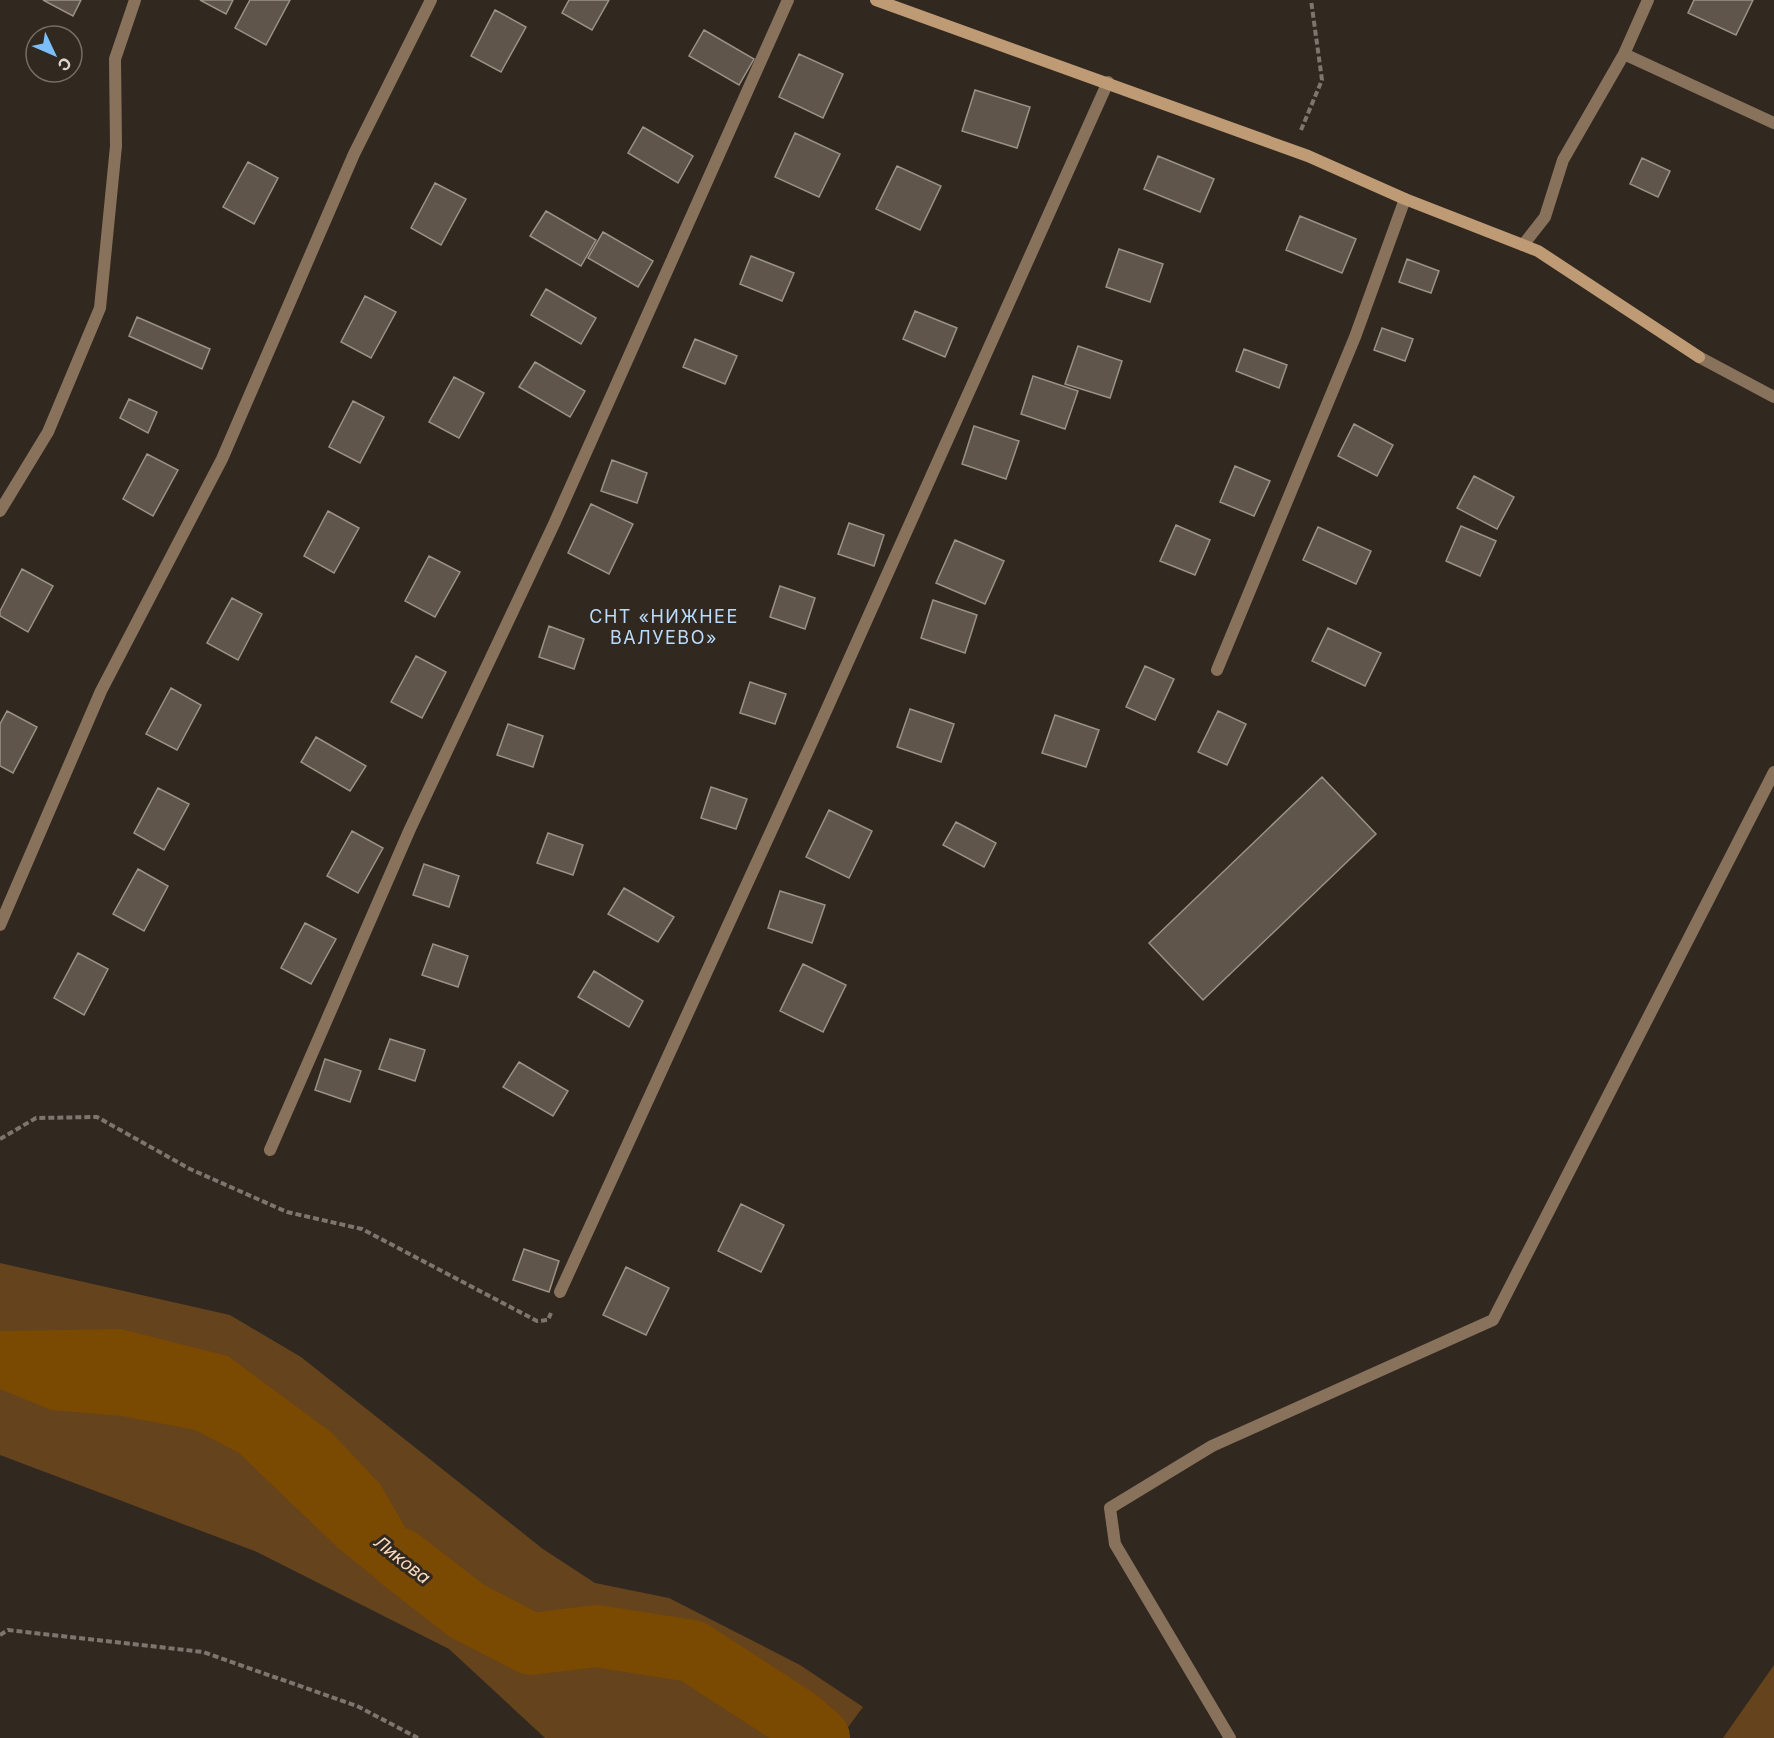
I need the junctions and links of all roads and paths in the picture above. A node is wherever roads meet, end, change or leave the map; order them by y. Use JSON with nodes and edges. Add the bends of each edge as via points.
{"nodes":[{"id":1,"x":135,"y":0,"type":"edge"},
{"id":2,"x":431,"y":0,"type":"edge"},
{"id":3,"x":788,"y":0,"type":"edge"},
{"id":4,"x":876,"y":0,"type":"edge"},
{"id":5,"x":1311,"y":0,"type":"edge"},
{"id":6,"x":1648,"y":0,"type":"edge"},
{"id":7,"x":1624,"y":54,"type":"junction"},
{"id":8,"x":1108,"y":82,"type":"junction"},
{"id":9,"x":1774,"y":123,"type":"edge"},
{"id":10,"x":1293,"y":150,"type":"junction"},
{"id":11,"x":1405,"y":199,"type":"junction"},
{"id":12,"x":1523,"y":244,"type":"junction"},
{"id":13,"x":1774,"y":397,"type":"edge"},
{"id":14,"x":0,"y":511,"type":"edge"},
{"id":15,"x":1217,"y":670,"type":"dead end"},
{"id":16,"x":1774,"y":772,"type":"edge"},
{"id":17,"x":0,"y":925,"type":"edge"},
{"id":18,"x":0,"y":1139,"type":"edge"},
{"id":19,"x":270,"y":1150,"type":"dead end"},
{"id":20,"x":560,"y":1292,"type":"joint"},
{"id":21,"x":0,"y":1635,"type":"edge"},
{"id":22,"x":418,"y":1738,"type":"edge"},
{"id":23,"x":1230,"y":1738,"type":"edge"}],
"edges":[{"from":1,"to":14,"type":"street","via":[[115,59],[116,146],[100,308],[48,432]]},
{"from":2,"to":17,"type":"street","via":[[354,154],[222,459],[101,691]]},
{"from":3,"to":19,"type":"street","via":[[554,524],[410,829]]},
{"from":4,"to":8,"type":"street"},
{"from":5,"to":10,"type":"path","via":[[1322,80]]},
{"from":6,"to":7,"type":"street"},
{"from":7,"to":9,"type":"street"},
{"from":7,"to":12,"type":"street","via":[[1563,160],[1545,217]]},
{"from":8,"to":10,"type":"street"},
{"from":8,"to":20,"type":"street"},
{"from":10,"to":11,"type":"street"},
{"from":11,"to":12,"type":"street"},
{"from":11,"to":15,"type":"street","via":[[1355,337]]},
{"from":12,"to":13,"type":"street","via":[[1699,357]]},
{"from":16,"to":23,"type":"street","via":[[1493,1320],[1212,1446],[1110,1508],[1115,1544]]},
{"from":18,"to":20,"type":"path","via":[[36,1118],[97,1117],[190,1169],[287,1212],[363,1229],[537,1321],[548,1320]]},
{"from":21,"to":22,"type":"path","via":[[8,1630],[203,1652],[357,1706]]}]}
